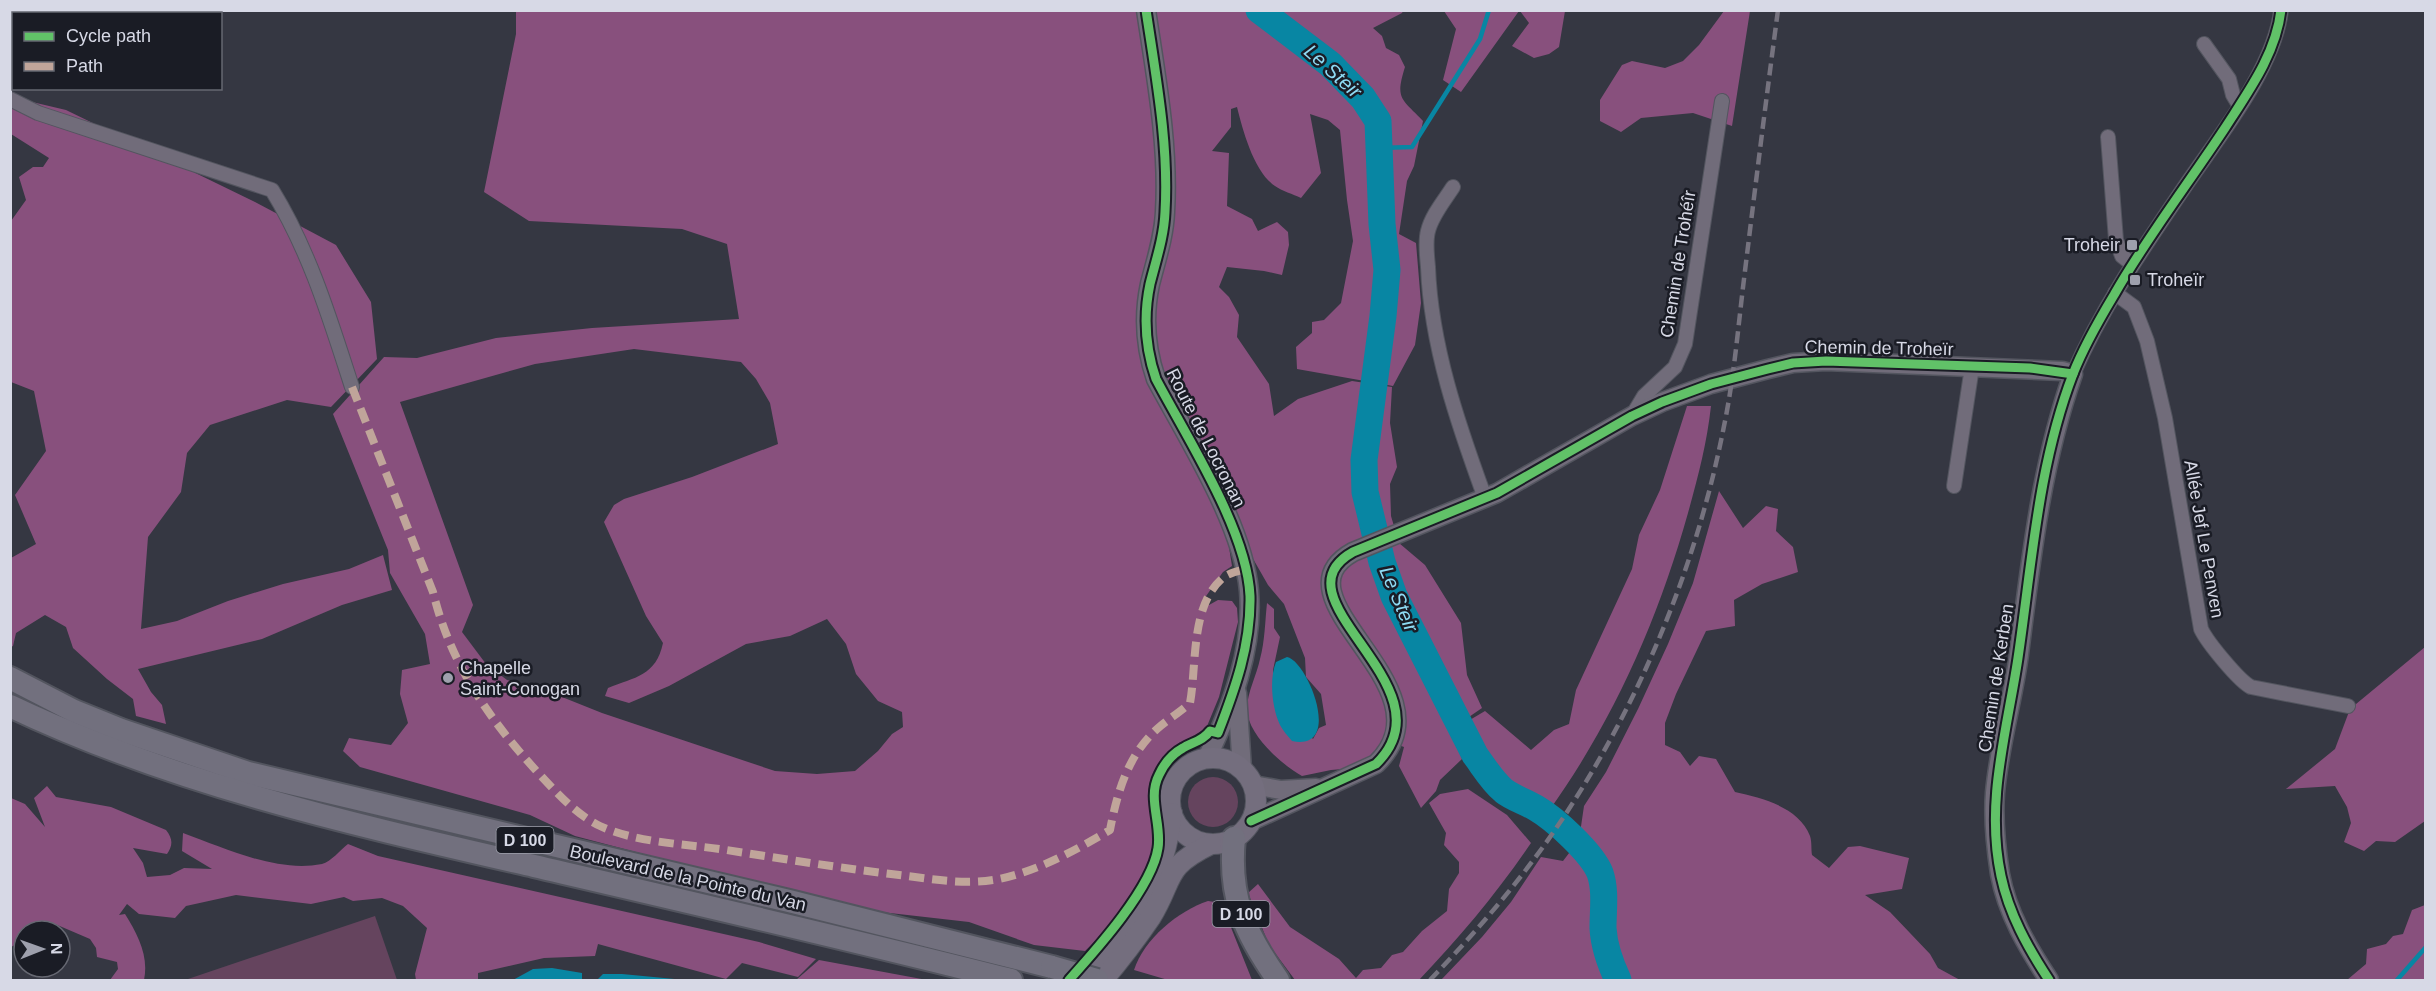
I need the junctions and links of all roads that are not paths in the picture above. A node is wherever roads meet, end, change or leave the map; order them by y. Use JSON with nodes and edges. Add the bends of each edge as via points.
{"nodes":[{"id":1,"x":1146,"y":10,"type":"edge"},
{"id":2,"x":2281,"y":10,"type":"edge"},
{"id":3,"x":2204,"y":44,"type":"dead end"},
{"id":4,"x":10,"y":99,"type":"edge"},
{"id":5,"x":1722,"y":101,"type":"dead end"},
{"id":6,"x":2239,"y":105,"type":"junction"},
{"id":7,"x":2109,"y":136,"type":"dead end"},
{"id":8,"x":1453,"y":187,"type":"dead end"},
{"id":9,"x":2132,"y":264,"type":"junction"},
{"id":10,"x":2115,"y":293,"type":"junction"},
{"id":11,"x":1972,"y":367,"type":"junction"},
{"id":12,"x":2073,"y":374,"type":"junction"},
{"id":13,"x":352,"y":387,"type":"dead end"},
{"id":14,"x":1632,"y":416,"type":"junction"},
{"id":15,"x":1954,"y":486,"type":"dead end"},
{"id":16,"x":1485,"y":498,"type":"junction"},
{"id":17,"x":10,"y":678,"type":"edge"},
{"id":18,"x":1237,"y":687,"type":"junction"},
{"id":19,"x":10,"y":706,"type":"edge"},
{"id":20,"x":2348,"y":706,"type":"dead end"},
{"id":21,"x":1207,"y":758,"type":"junction"},
{"id":22,"x":1247,"y":777,"type":"junction"},
{"id":23,"x":1327,"y":787,"type":"junction"},
{"id":24,"x":1172,"y":813,"type":"junction"},
{"id":25,"x":1251,"y":821,"type":"junction"},
{"id":26,"x":1234,"y":838,"type":"junction"},
{"id":27,"x":1211,"y":844,"type":"junction"},
{"id":28,"x":1011,"y":981,"type":"edge"},
{"id":29,"x":1082,"y":981,"type":"edge"},
{"id":30,"x":1097,"y":981,"type":"edge"},
{"id":31,"x":1103,"y":981,"type":"edge"},
{"id":32,"x":1278,"y":981,"type":"edge"},
{"id":33,"x":2049,"y":981,"type":"edge"}],
"edges":[{"from":1,"to":18,"type":"street","name":"Route de Locronan","via":[[1165,181],[1164,230],[1147,305],[1146,341],[1156,379],[1232,526],[1246,569],[1249,618]]},
{"from":2,"to":6,"type":"street","via":[[2270,51]]},
{"from":3,"to":6,"type":"street","via":[[2229,79]]},
{"from":4,"to":13,"type":"street","via":[[38,113],[272,190],[312,267]]},
{"from":5,"to":14,"type":"street","name":"Chemin de Trohéîr","via":[[1685,344],[1675,367],[1644,396]]},
{"from":6,"to":9,"type":"street"},
{"from":7,"to":9,"type":"street","via":[[2116,240],[2122,256]]},
{"from":8,"to":16,"type":"street","via":[[1428,231],[1428,286],[1445,376]]},
{"from":9,"to":10,"type":"street"},
{"from":10,"to":12,"type":"street"},
{"from":10,"to":20,"type":"street","name":"Allée Jef Le Penven","via":[[2134,307],[2147,341],[2206,640],[2240,681],[2251,687]]},
{"from":11,"to":12,"type":"street","name":"Chemin de Troheïr","via":[[2030,368]]},
{"from":11,"to":14,"type":"street","name":"Chemin de Troheïr","via":[[1793,363],[1711,384]]},
{"from":11,"to":15,"type":"street","name":"Chemin de Troheïr"},
{"from":12,"to":33,"type":"street","name":"Chemin de Kerben","via":[[2039,504],[1995,800],[1997,850],[2005,894],[2022,936]]},
{"from":14,"to":16,"type":"street","name":"Chemin de Troheïr"},
{"from":16,"to":23,"type":"street","name":"Chemin de Troheïr","via":[[1353,552],[1333,568],[1332,596],[1383,678],[1395,710],[1396,727],[1391,747],[1376,765]]},
{"from":17,"to":30,"type":"highway","name":"Boulevard de la Pointe du Van","number":"D 100","bridge":true,"via":[[121,730],[248,773],[789,901]]},
{"from":18,"to":21,"type":"street","name":"Route de Locronan"},
{"from":18,"to":22,"type":"street","name":"Route de Locronan"},
{"from":19,"to":28,"type":"highway","name":"Boulevard de la Pointe du Van","number":"D 100","via":[[104,748],[234,791]]},
{"from":21,"to":22,"type":"main road","via":[[1226,759]]},
{"from":21,"to":24,"type":"main road","via":[[1184,769],[1176,779],[1171,791]]},
{"from":22,"to":23,"type":"street","name":"Chemin de Troheïr","via":[[1291,790]]},
{"from":22,"to":25,"type":"main road","via":[[1256,803]]},
{"from":23,"to":25,"type":"street","name":"Chemin de Troheïr"},
{"from":24,"to":27,"type":"main road","via":[[1188,836]]},
{"from":24,"to":29,"type":"main road","via":[[1159,868],[1139,906]]},
{"from":25,"to":26,"type":"main road"},
{"from":26,"to":27,"type":"main road"},
{"from":26,"to":32,"type":"highway","number":"D 100","via":[[1232,880],[1238,905],[1254,943]]},
{"from":27,"to":31,"type":"main road","via":[[1192,853],[1173,870],[1152,914]]}]}
